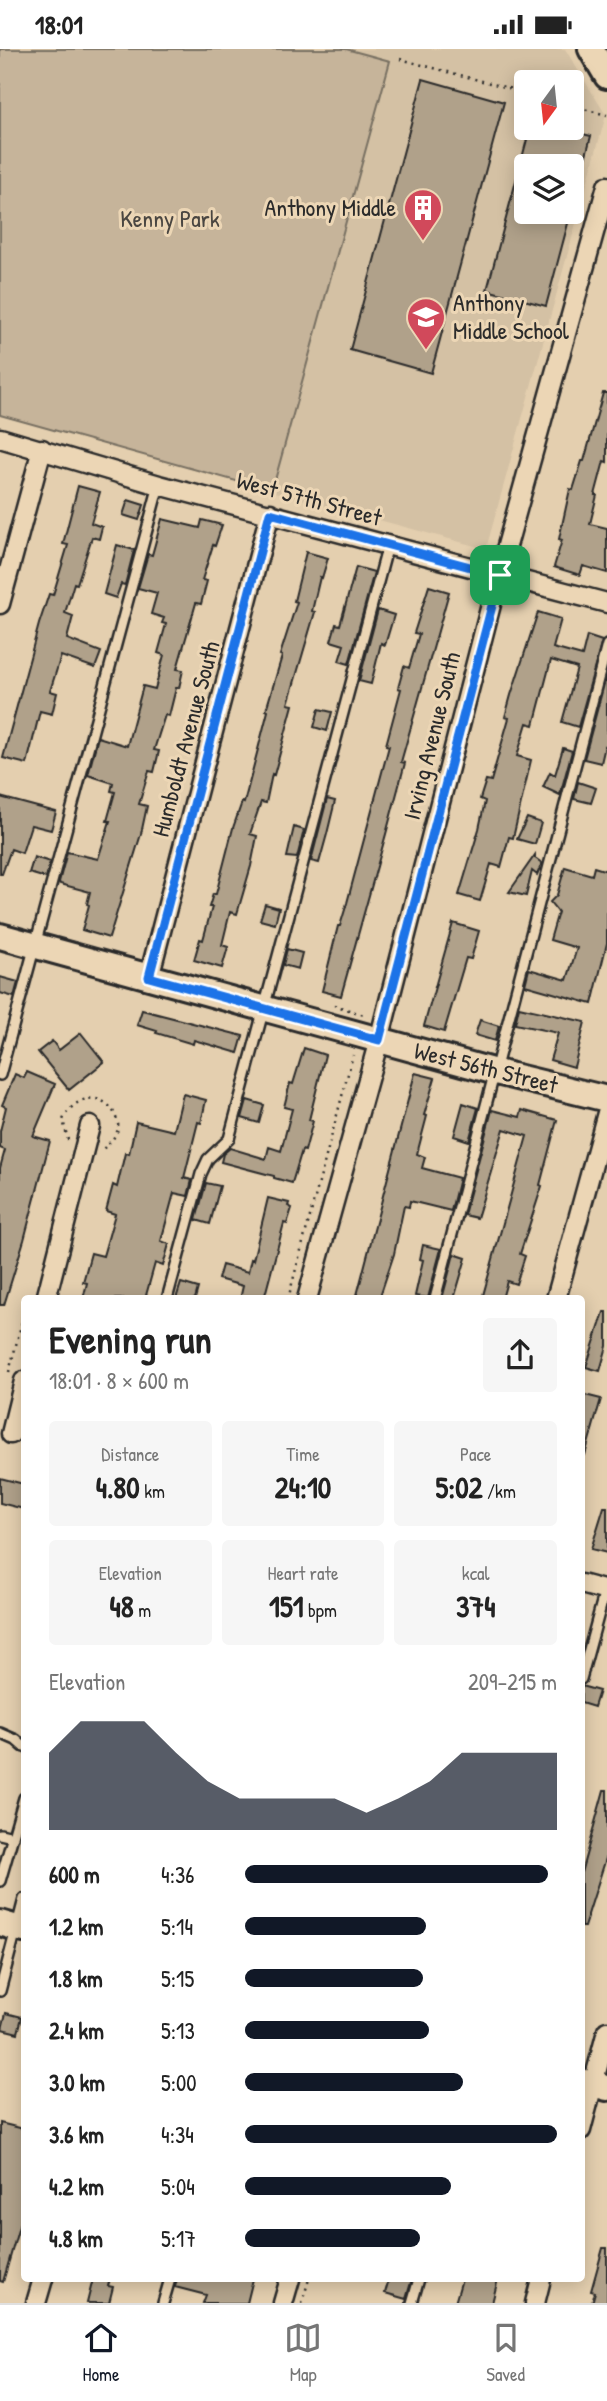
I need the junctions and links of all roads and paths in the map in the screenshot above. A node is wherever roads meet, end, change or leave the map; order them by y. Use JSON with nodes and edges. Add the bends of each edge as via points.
{"nodes":[{"id":1,"x":591,"y":49,"type":"edge"},
{"id":2,"x":400,"y":59,"type":"dead end"},
{"id":3,"x":607,"y":76,"type":"edge"},
{"id":4,"x":514,"y":90,"type":"edge"},
{"id":5,"x":584,"y":109,"type":"edge"},
{"id":6,"x":607,"y":115,"type":"edge"},
{"id":7,"x":607,"y":186,"type":"edge"},
{"id":8,"x":0,"y":438,"type":"edge"},
{"id":9,"x":41,"y":449,"type":"junction"},
{"id":10,"x":159,"y":485,"type":"junction"},
{"id":11,"x":270,"y":513,"type":"junction"},
{"id":12,"x":388,"y":545,"type":"junction"},
{"id":13,"x":500,"y":575,"type":"junction"},
{"id":14,"x":607,"y":603,"type":"edge"},
{"id":15,"x":0,"y":604,"type":"edge"},
{"id":16,"x":607,"y":645,"type":"edge"},
{"id":17,"x":0,"y":936,"type":"edge"},
{"id":18,"x":35,"y":946,"type":"junction"},
{"id":19,"x":149,"y":977,"type":"junction"},
{"id":20,"x":264,"y":1008,"type":"junction"},
{"id":21,"x":379,"y":1040,"type":"junction"},
{"id":22,"x":355,"y":1049,"type":"dead end"},
{"id":23,"x":496,"y":1072,"type":"junction"},
{"id":24,"x":0,"y":1075,"type":"edge"},
{"id":25,"x":607,"y":1099,"type":"edge"},
{"id":26,"x":607,"y":1113,"type":"edge"},
{"id":27,"x":90,"y":1126,"type":"dead end"},
{"id":28,"x":47,"y":1295,"type":"edge"},
{"id":29,"x":168,"y":1295,"type":"edge"},
{"id":30,"x":289,"y":1295,"type":"edge"},
{"id":31,"x":308,"y":1295,"type":"edge"},
{"id":32,"x":436,"y":1295,"type":"edge"},
{"id":33,"x":557,"y":1295,"type":"edge"},
{"id":34,"x":21,"y":1339,"type":"edge"},
{"id":35,"x":16,"y":1380,"type":"edge"},
{"id":36,"x":12,"y":1434,"type":"edge"},
{"id":37,"x":585,"y":1585,"type":"edge"},
{"id":38,"x":606,"y":1588,"type":"edge"},
{"id":39,"x":585,"y":1664,"type":"edge"},
{"id":40,"x":0,"y":1733,"type":"edge"},
{"id":41,"x":21,"y":1744,"type":"edge"},
{"id":42,"x":21,"y":1809,"type":"edge"},
{"id":43,"x":0,"y":1834,"type":"edge"},
{"id":44,"x":13,"y":1837,"type":"junction"},
{"id":45,"x":0,"y":1881,"type":"edge"},
{"id":46,"x":21,"y":1907,"type":"edge"},
{"id":47,"x":14,"y":1927,"type":"edge"},
{"id":48,"x":0,"y":1991,"type":"edge"},
{"id":49,"x":607,"y":2031,"type":"edge"},
{"id":50,"x":594,"y":2085,"type":"edge"},
{"id":51,"x":585,"y":2116,"type":"edge"},
{"id":52,"x":42,"y":2282,"type":"edge"},
{"id":53,"x":169,"y":2282,"type":"edge"},
{"id":54,"x":289,"y":2282,"type":"edge"},
{"id":55,"x":308,"y":2282,"type":"edge"},
{"id":56,"x":418,"y":2282,"type":"edge"},
{"id":57,"x":540,"y":2282,"type":"edge"},
{"id":58,"x":36,"y":2303,"type":"edge"},
{"id":59,"x":163,"y":2303,"type":"edge"},
{"id":60,"x":283,"y":2303,"type":"edge"},
{"id":61,"x":302,"y":2303,"type":"edge"},
{"id":62,"x":412,"y":2303,"type":"edge"},
{"id":63,"x":535,"y":2303,"type":"edge"}],
"edges":[{"from":1,"to":3,"type":"street"},
{"from":2,"to":4,"type":"path"},
{"from":5,"to":6,"type":"path"},
{"from":7,"to":13,"type":"street","name":"Irving Avenue South"},
{"from":8,"to":9,"type":"street","name":"West 57th Street"},
{"from":9,"to":10,"type":"street","name":"West 57th Street"},
{"from":9,"to":15,"type":"street"},
{"from":10,"to":11,"type":"street","name":"West 57th Street"},
{"from":10,"to":18,"type":"lane"},
{"from":11,"to":12,"type":"street","name":"West 57th Street"},
{"from":11,"to":19,"type":"street","name":"Humboldt Avenue South"},
{"from":12,"to":13,"type":"street","name":"West 57th Street"},
{"from":12,"to":20,"type":"lane"},
{"from":13,"to":14,"type":"street","name":"West 57th Street"},
{"from":13,"to":21,"type":"street","name":"Irving Avenue South"},
{"from":16,"to":23,"type":"lane"},
{"from":17,"to":18,"type":"street","name":"West 56th Street"},
{"from":18,"to":19,"type":"street","name":"West 56th Street"},
{"from":18,"to":24,"type":"lane"},
{"from":19,"to":20,"type":"street","name":"West 56th Street"},
{"from":20,"to":21,"type":"street","name":"West 56th Street"},
{"from":20,"to":29,"type":"lane","via":[[229,1139],[208,1159],[201,1174]]},
{"from":21,"to":23,"type":"street","name":"West 56th Street"},
{"from":21,"to":31,"type":"street","name":"Irving Avenue South"},
{"from":22,"to":30,"type":"path"},
{"from":23,"to":25,"type":"street","name":"West 56th Street"},
{"from":23,"to":32,"type":"lane"},
{"from":26,"to":33,"type":"street"},
{"from":27,"to":28,"type":"street"},
{"from":34,"to":35,"type":"path"},
{"from":35,"to":36,"type":"street"},
{"from":37,"to":38,"type":"street"},
{"from":38,"to":39,"type":"lane"},
{"from":40,"to":41,"type":"lane"},
{"from":42,"to":44,"type":"lane"},
{"from":43,"to":44,"type":"lane"},
{"from":44,"to":45,"type":"lane"},
{"from":46,"to":47,"type":"lane"},
{"from":47,"to":48,"type":"lane"},
{"from":49,"to":50,"type":"street"},
{"from":50,"to":51,"type":"street"},
{"from":52,"to":58,"type":"street"},
{"from":53,"to":59,"type":"lane"},
{"from":54,"to":60,"type":"street"},
{"from":55,"to":61,"type":"path"},
{"from":56,"to":62,"type":"lane"},
{"from":57,"to":63,"type":"street"}]}
